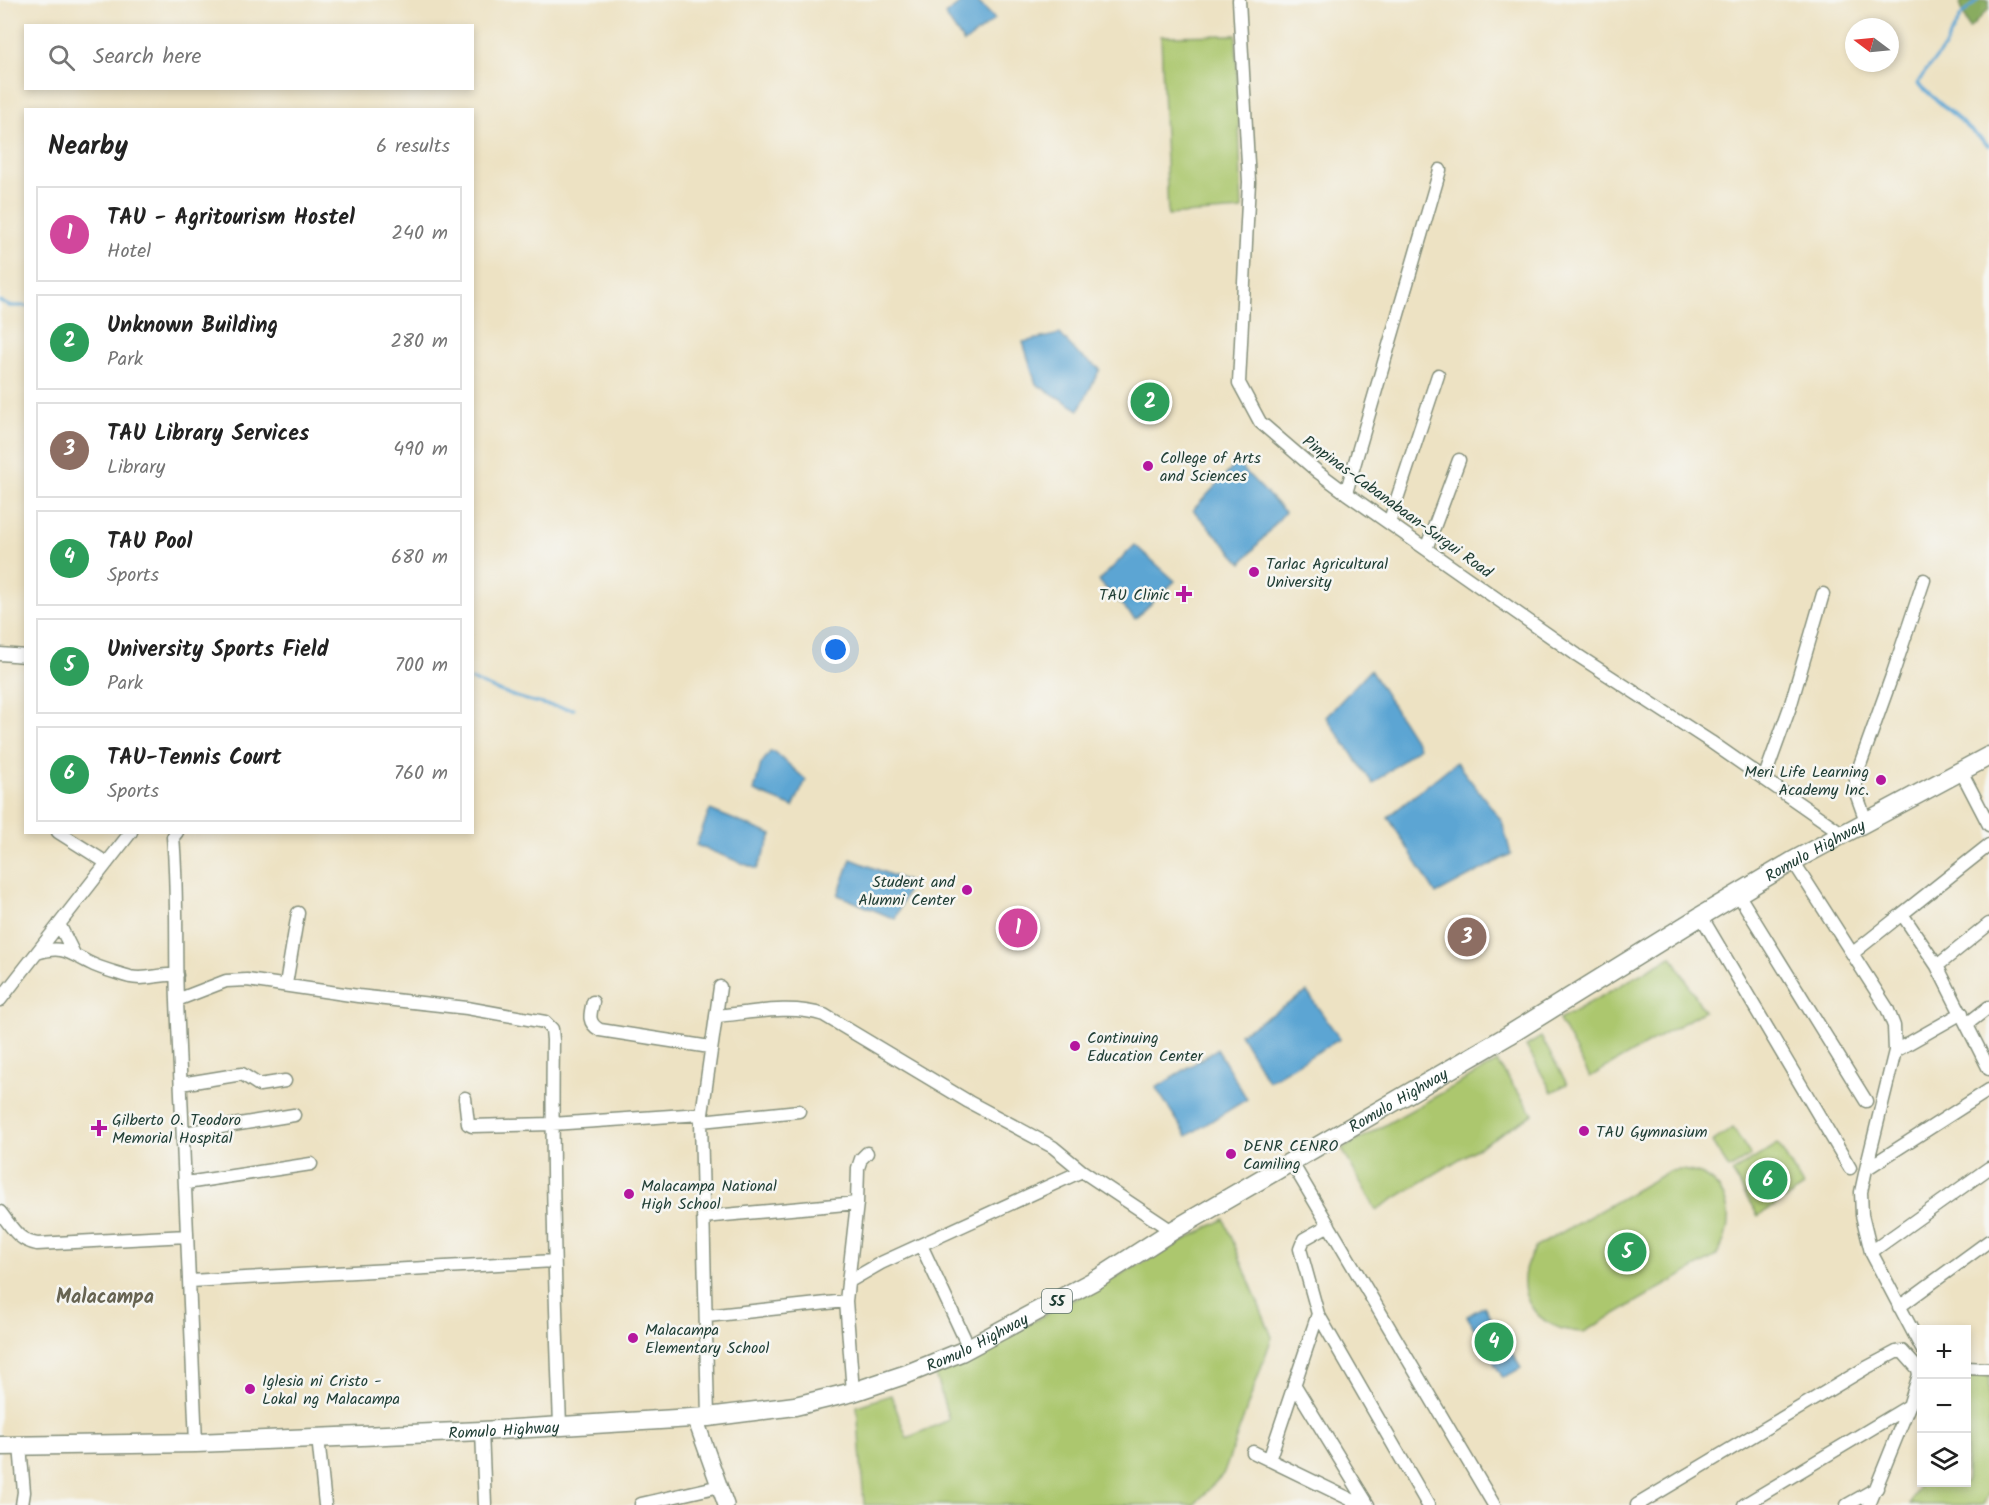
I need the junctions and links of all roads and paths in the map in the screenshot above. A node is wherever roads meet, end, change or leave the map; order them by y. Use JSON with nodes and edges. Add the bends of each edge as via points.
{"nodes":[{"id":1,"x":1239,"y":0,"type":"edge"},
{"id":2,"x":1440,"y":170,"type":"dead end"},
{"id":3,"x":1438,"y":375,"type":"dead end"},
{"id":4,"x":1459,"y":460,"type":"dead end"},
{"id":5,"x":1346,"y":493,"type":"junction"},
{"id":6,"x":1389,"y":523,"type":"junction"},
{"id":7,"x":1426,"y":549,"type":"junction"},
{"id":8,"x":1924,"y":580,"type":"dead end"},
{"id":9,"x":1824,"y":594,"type":"dead end"},
{"id":10,"x":0,"y":654,"type":"edge"},
{"id":11,"x":24,"y":656,"type":"edge"},
{"id":12,"x":1989,"y":756,"type":"edge"},
{"id":13,"x":1961,"y":771,"type":"junction"},
{"id":14,"x":1764,"y":779,"type":"junction"},
{"id":15,"x":1866,"y":821,"type":"junction"},
{"id":16,"x":1989,"y":825,"type":"edge"},
{"id":17,"x":61,"y":834,"type":"edge"},
{"id":18,"x":129,"y":834,"type":"edge"},
{"id":19,"x":172,"y":834,"type":"edge"},
{"id":20,"x":1843,"y":834,"type":"junction"},
{"id":21,"x":1989,"y":845,"type":"edge"},
{"id":22,"x":1793,"y":861,"type":"junction"},
{"id":23,"x":107,"y":863,"type":"junction"},
{"id":24,"x":1738,"y":894,"type":"junction"},
{"id":25,"x":298,"y":912,"type":"dead end"},
{"id":26,"x":1902,"y":914,"type":"junction"},
{"id":27,"x":1701,"y":916,"type":"junction"},
{"id":28,"x":59,"y":924,"type":"junction"},
{"id":29,"x":1989,"y":924,"type":"edge"},
{"id":30,"x":36,"y":953,"type":"junction"},
{"id":31,"x":1853,"y":953,"type":"junction"},
{"id":32,"x":74,"y":954,"type":"junction"},
{"id":33,"x":1937,"y":966,"type":"junction"},
{"id":34,"x":177,"y":975,"type":"junction"},
{"id":35,"x":286,"y":984,"type":"junction"},
{"id":36,"x":720,"y":987,"type":"dead end"},
{"id":37,"x":0,"y":1000,"type":"edge"},
{"id":38,"x":177,"y":1000,"type":"junction"},
{"id":39,"x":593,"y":1002,"type":"dead end"},
{"id":40,"x":1989,"y":1007,"type":"edge"},
{"id":41,"x":716,"y":1016,"type":"junction"},
{"id":42,"x":1964,"y":1018,"type":"junction"},
{"id":43,"x":710,"y":1047,"type":"junction"},
{"id":44,"x":1895,"y":1051,"type":"junction"},
{"id":45,"x":1989,"y":1069,"type":"edge"},
{"id":46,"x":285,"y":1081,"type":"dead end"},
{"id":47,"x":181,"y":1084,"type":"junction"},
{"id":48,"x":1989,"y":1090,"type":"edge"},
{"id":49,"x":465,"y":1098,"type":"dead end"},
{"id":50,"x":1866,"y":1101,"type":"dead end"},
{"id":51,"x":799,"y":1111,"type":"dead end"},
{"id":52,"x":294,"y":1115,"type":"dead end"},
{"id":53,"x":701,"y":1118,"type":"junction"},
{"id":54,"x":552,"y":1124,"type":"junction"},
{"id":55,"x":184,"y":1133,"type":"junction"},
{"id":56,"x":867,"y":1153,"type":"dead end"},
{"id":57,"x":1292,"y":1163,"type":"junction"},
{"id":58,"x":311,"y":1164,"type":"dead end"},
{"id":59,"x":1850,"y":1168,"type":"dead end"},
{"id":60,"x":1989,"y":1168,"type":"edge"},
{"id":61,"x":1866,"y":1169,"type":"junction"},
{"id":62,"x":1082,"y":1171,"type":"junction"},
{"id":63,"x":186,"y":1183,"type":"junction"},
{"id":64,"x":857,"y":1203,"type":"junction"},
{"id":65,"x":0,"y":1212,"type":"edge"},
{"id":66,"x":703,"y":1217,"type":"junction"},
{"id":67,"x":1329,"y":1225,"type":"junction"},
{"id":68,"x":1172,"y":1231,"type":"junction"},
{"id":69,"x":188,"y":1236,"type":"junction"},
{"id":70,"x":1989,"y":1241,"type":"edge"},
{"id":71,"x":921,"y":1245,"type":"junction"},
{"id":72,"x":1871,"y":1252,"type":"junction"},
{"id":73,"x":554,"y":1261,"type":"junction"},
{"id":74,"x":190,"y":1281,"type":"junction"},
{"id":75,"x":848,"y":1282,"type":"junction"},
{"id":76,"x":846,"y":1301,"type":"junction"},
{"id":77,"x":1899,"y":1307,"type":"junction"},
{"id":78,"x":1318,"y":1314,"type":"junction"},
{"id":79,"x":707,"y":1316,"type":"junction"},
{"id":80,"x":1917,"y":1340,"type":"edge"},
{"id":81,"x":969,"y":1348,"type":"junction"},
{"id":82,"x":1971,"y":1368,"type":"edge"},
{"id":83,"x":1989,"y":1369,"type":"edge"},
{"id":84,"x":1294,"y":1384,"type":"junction"},
{"id":85,"x":853,"y":1392,"type":"junction"},
{"id":86,"x":1909,"y":1406,"type":"junction"},
{"id":87,"x":702,"y":1417,"type":"junction"},
{"id":88,"x":560,"y":1425,"type":"junction"},
{"id":89,"x":482,"y":1431,"type":"junction"},
{"id":90,"x":318,"y":1437,"type":"junction"},
{"id":91,"x":196,"y":1443,"type":"junction"},
{"id":92,"x":0,"y":1446,"type":"edge"},
{"id":93,"x":20,"y":1446,"type":"junction"},
{"id":94,"x":1252,"y":1452,"type":"dead end"},
{"id":95,"x":1269,"y":1460,"type":"junction"},
{"id":96,"x":720,"y":1486,"type":"junction"},
{"id":97,"x":1876,"y":1488,"type":"junction"},
{"id":98,"x":641,"y":1504,"type":"edge"},
{"id":99,"x":22,"y":1505,"type":"edge"},
{"id":100,"x":325,"y":1505,"type":"edge"},
{"id":101,"x":485,"y":1505,"type":"edge"},
{"id":102,"x":726,"y":1505,"type":"edge"},
{"id":103,"x":1362,"y":1505,"type":"edge"},
{"id":104,"x":1368,"y":1505,"type":"edge"},
{"id":105,"x":1428,"y":1505,"type":"edge"},
{"id":106,"x":1494,"y":1505,"type":"edge"},
{"id":107,"x":1637,"y":1505,"type":"edge"},
{"id":108,"x":1744,"y":1505,"type":"edge"},
{"id":109,"x":1847,"y":1505,"type":"edge"},
{"id":110,"x":1869,"y":1505,"type":"edge"}],
"edges":[{"from":1,"to":5,"type":"street","name":"Pinpinas-Cabanabaan-Surgui Road","via":[[1249,182],[1239,383],[1260,422]]},
{"from":2,"to":5,"type":"street"},
{"from":3,"to":6,"type":"street"},
{"from":4,"to":7,"type":"street"},
{"from":5,"to":6,"type":"street","name":"Pinpinas-Cabanabaan-Surgui Road"},
{"from":6,"to":7,"type":"street","name":"Pinpinas-Cabanabaan-Surgui Road"},
{"from":7,"to":14,"type":"street","name":"Pinpinas-Cabanabaan-Surgui Road"},
{"from":8,"to":15,"type":"street","via":[[1856,776],[1856,792]]},
{"from":9,"to":14,"type":"street"},
{"from":10,"to":11,"type":"street"},
{"from":12,"to":13,"type":"highway","name":"Romulo Highway","number":"55"},
{"from":13,"to":15,"type":"highway","name":"Romulo Highway","number":"55"},
{"from":13,"to":16,"type":"street"},
{"from":14,"to":20,"type":"street","name":"Pinpinas-Cabanabaan-Surgui Road"},
{"from":15,"to":20,"type":"highway","name":"Romulo Highway","number":"55"},
{"from":17,"to":23,"type":"street"},
{"from":18,"to":23,"type":"street"},
{"from":19,"to":34,"type":"street"},
{"from":20,"to":22,"type":"highway","name":"Romulo Highway","number":"55"},
{"from":21,"to":26,"type":"street"},
{"from":22,"to":24,"type":"highway","name":"Romulo Highway","number":"55"},
{"from":22,"to":31,"type":"street"},
{"from":23,"to":28,"type":"street"},
{"from":24,"to":27,"type":"highway","name":"Romulo Highway","number":"55"},
{"from":24,"to":50,"type":"street"},
{"from":25,"to":35,"type":"street"},
{"from":26,"to":31,"type":"street"},
{"from":26,"to":33,"type":"street"},
{"from":27,"to":57,"type":"highway","name":"Romulo Highway","number":"55"},
{"from":27,"to":59,"type":"street"},
{"from":28,"to":30,"type":"street"},
{"from":28,"to":32,"type":"street"},
{"from":29,"to":33,"type":"street"},
{"from":30,"to":32,"type":"street","via":[[52,948]]},
{"from":30,"to":37,"type":"street"},
{"from":31,"to":44,"type":"street","via":[[1887,1008],[1894,1026]]},
{"from":32,"to":34,"type":"street","via":[[96,966],[132,977]]},
{"from":33,"to":42,"type":"street"},
{"from":34,"to":38,"type":"street"},
{"from":35,"to":38,"type":"street","via":[[226,981]]},
{"from":35,"to":54,"type":"street","via":[[545,1022],[552,1029],[553,1040]]},
{"from":36,"to":41,"type":"street"},
{"from":38,"to":47,"type":"street"},
{"from":39,"to":43,"type":"street","via":[[591,1023],[600,1030]]},
{"from":40,"to":42,"type":"street"},
{"from":41,"to":43,"type":"street"},
{"from":41,"to":62,"type":"street","via":[[791,1010],[824,1015],[1053,1147]]},
{"from":42,"to":44,"type":"street"},
{"from":42,"to":45,"type":"street"},
{"from":43,"to":53,"type":"street"},
{"from":44,"to":61,"type":"street"},
{"from":46,"to":47,"type":"street","via":[[259,1084],[242,1074]]},
{"from":47,"to":55,"type":"street"},
{"from":48,"to":61,"type":"street"},
{"from":49,"to":54,"type":"street","via":[[466,1120],[472,1126]]},
{"from":51,"to":53,"type":"street"},
{"from":52,"to":55,"type":"street"},
{"from":53,"to":54,"type":"street"},
{"from":53,"to":66,"type":"street"},
{"from":54,"to":73,"type":"street"},
{"from":55,"to":63,"type":"street"},
{"from":56,"to":64,"type":"street","via":[[858,1168]]},
{"from":57,"to":67,"type":"street"},
{"from":57,"to":68,"type":"highway","name":"Romulo Highway","number":"55"},
{"from":58,"to":63,"type":"street"},
{"from":60,"to":72,"type":"street"},
{"from":61,"to":72,"type":"street","via":[[1862,1215]]},
{"from":62,"to":68,"type":"street"},
{"from":62,"to":71,"type":"street"},
{"from":63,"to":69,"type":"street"},
{"from":64,"to":66,"type":"street"},
{"from":64,"to":75,"type":"street"},
{"from":65,"to":69,"type":"street","via":[[17,1235],[37,1244]]},
{"from":66,"to":79,"type":"street"},
{"from":67,"to":78,"type":"street","via":[[1304,1239],[1300,1249]]},
{"from":67,"to":106,"type":"street"},
{"from":68,"to":81,"type":"highway","name":"Romulo Highway","number":"55","via":[[1099,1278]]},
{"from":69,"to":74,"type":"street"},
{"from":70,"to":77,"type":"street"},
{"from":71,"to":75,"type":"street"},
{"from":71,"to":81,"type":"street"},
{"from":72,"to":77,"type":"street"},
{"from":73,"to":74,"type":"street"},
{"from":73,"to":88,"type":"street"},
{"from":74,"to":91,"type":"street"},
{"from":75,"to":76,"type":"street"},
{"from":76,"to":79,"type":"street"},
{"from":76,"to":85,"type":"street"},
{"from":77,"to":80,"type":"street"},
{"from":78,"to":84,"type":"street"},
{"from":78,"to":105,"type":"street"},
{"from":79,"to":87,"type":"street"},
{"from":81,"to":85,"type":"highway","name":"Romulo Highway","number":"55"},
{"from":82,"to":83,"type":"street"},
{"from":84,"to":95,"type":"street"},
{"from":84,"to":104,"type":"street"},
{"from":85,"to":87,"type":"highway","name":"Romulo Highway","number":"55","via":[[795,1406]]},
{"from":86,"to":97,"type":"street"},
{"from":86,"to":107,"type":"street","via":[[1919,1372],[1899,1350]]},
{"from":86,"to":108,"type":"street"},
{"from":87,"to":88,"type":"highway","name":"Romulo Highway","number":"55"},
{"from":87,"to":96,"type":"main road"},
{"from":88,"to":89,"type":"highway","name":"Romulo Highway","number":"55"},
{"from":89,"to":90,"type":"highway","name":"Romulo Highway","number":"55"},
{"from":89,"to":101,"type":"street"},
{"from":90,"to":91,"type":"highway","name":"Romulo Highway","number":"55"},
{"from":90,"to":100,"type":"street"},
{"from":91,"to":93,"type":"highway","name":"Romulo Highway","number":"55"},
{"from":92,"to":93,"type":"highway","name":"Romulo Highway","number":"55"},
{"from":93,"to":99,"type":"street"},
{"from":94,"to":95,"type":"street"},
{"from":95,"to":103,"type":"street"},
{"from":96,"to":98,"type":"street"},
{"from":96,"to":102,"type":"main road"},
{"from":97,"to":109,"type":"street"},
{"from":97,"to":110,"type":"street"}]}
